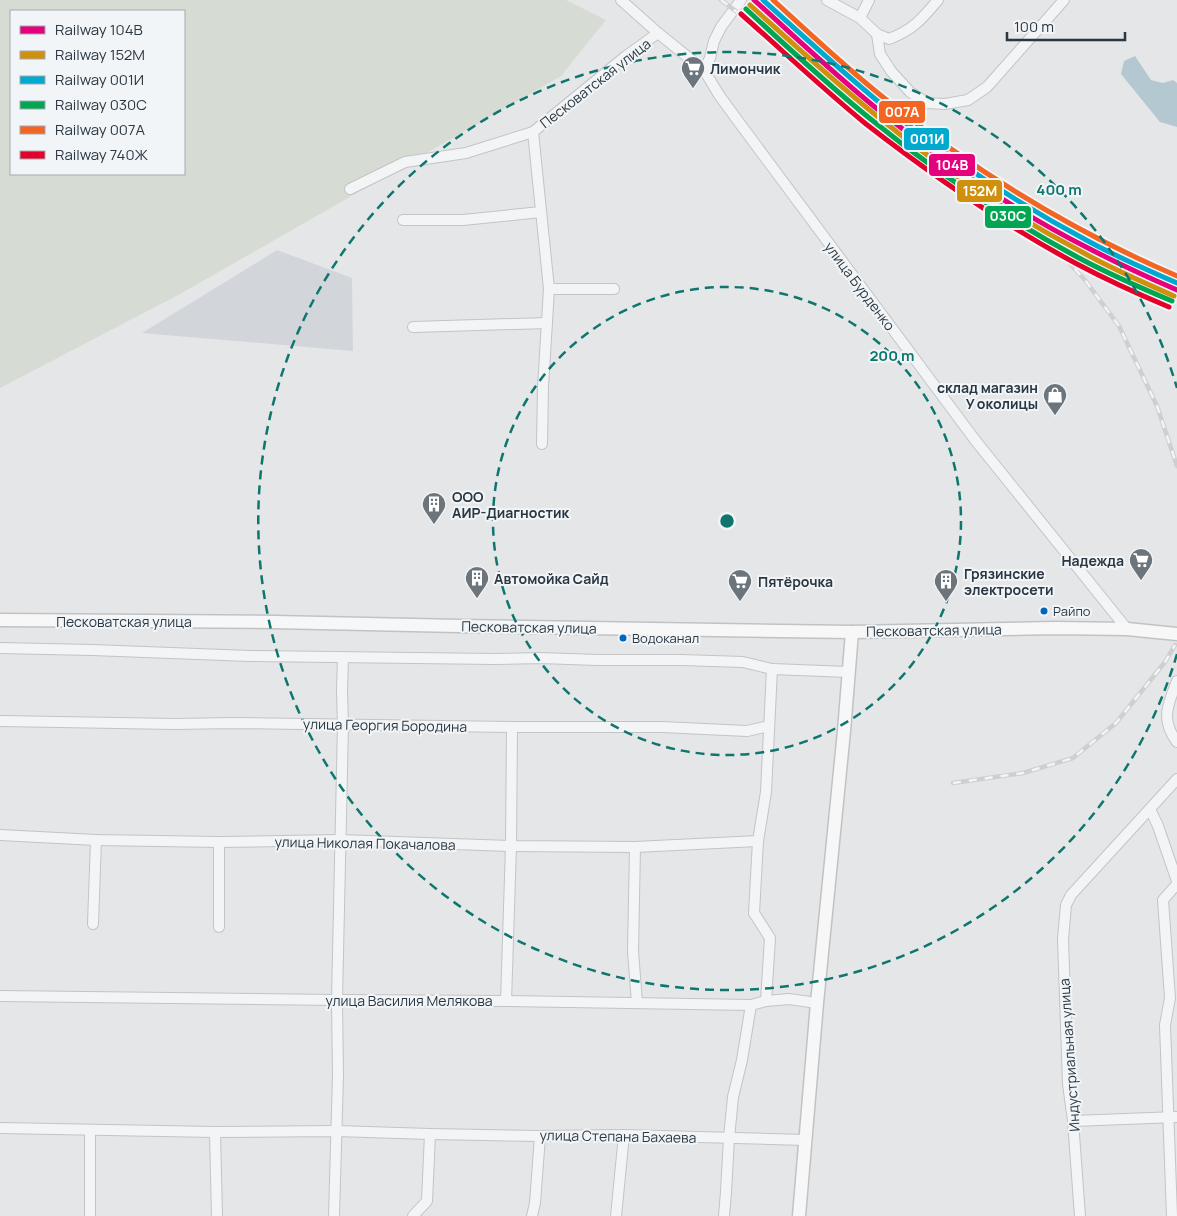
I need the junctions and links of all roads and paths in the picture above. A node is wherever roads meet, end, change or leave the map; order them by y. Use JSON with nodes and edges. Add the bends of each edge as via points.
{"nodes":[{"id":1,"x":621,"y":0,"type":"edge"},
{"id":2,"x":742,"y":0,"type":"edge"},
{"id":3,"x":827,"y":0,"type":"edge"},
{"id":4,"x":869,"y":0,"type":"edge"},
{"id":5,"x":938,"y":0,"type":"edge"},
{"id":6,"x":1064,"y":0,"type":"edge"},
{"id":7,"x":860,"y":18,"type":"junction"},
{"id":8,"x":658,"y":33,"type":"junction"},
{"id":9,"x":877,"y":34,"type":"junction"},
{"id":10,"x":704,"y":70,"type":"junction"},
{"id":11,"x":533,"y":132,"type":"junction"},
{"id":12,"x":350,"y":189,"type":"dead end"},
{"id":13,"x":541,"y":212,"type":"junction"},
{"id":14,"x":403,"y":220,"type":"dead end"},
{"id":15,"x":614,"y":288,"type":"dead end"},
{"id":16,"x":549,"y":289,"type":"junction"},
{"id":17,"x":547,"y":323,"type":"junction"},
{"id":18,"x":413,"y":327,"type":"dead end"},
{"id":19,"x":542,"y":444,"type":"dead end"},
{"id":20,"x":0,"y":620,"type":"edge"},
{"id":21,"x":1127,"y":629,"type":"junction"},
{"id":22,"x":852,"y":632,"type":"junction"},
{"id":23,"x":1177,"y":634,"type":"edge"},
{"id":24,"x":0,"y":648,"type":"edge"},
{"id":25,"x":343,"y":657,"type":"junction"},
{"id":26,"x":772,"y":669,"type":"junction"},
{"id":27,"x":849,"y":672,"type":"junction"},
{"id":28,"x":1177,"y":681,"type":"edge"},
{"id":29,"x":0,"y":721,"type":"edge"},
{"id":30,"x":343,"y":724,"type":"junction"},
{"id":31,"x":769,"y":726,"type":"junction"},
{"id":32,"x":512,"y":727,"type":"junction"},
{"id":33,"x":1177,"y":742,"type":"edge"},
{"id":34,"x":1177,"y":779,"type":"edge"},
{"id":35,"x":1150,"y":809,"type":"junction"},
{"id":36,"x":0,"y":835,"type":"edge"},
{"id":37,"x":96,"y":840,"type":"junction"},
{"id":38,"x":340,"y":840,"type":"junction"},
{"id":39,"x":758,"y":841,"type":"junction"},
{"id":40,"x":219,"y":842,"type":"junction"},
{"id":41,"x":511,"y":846,"type":"junction"},
{"id":42,"x":635,"y":848,"type":"junction"},
{"id":43,"x":1177,"y":882,"type":"edge"},
{"id":44,"x":93,"y":924,"type":"dead end"},
{"id":45,"x":218,"y":928,"type":"dead end"},
{"id":46,"x":0,"y":996,"type":"edge"},
{"id":47,"x":1174,"y":998,"type":"edge"},
{"id":48,"x":337,"y":1000,"type":"junction"},
{"id":49,"x":506,"y":1001,"type":"junction"},
{"id":50,"x":766,"y":1001,"type":"junction"},
{"id":51,"x":637,"y":1003,"type":"junction"},
{"id":52,"x":817,"y":1003,"type":"junction"},
{"id":53,"x":751,"y":1005,"type":"junction"},
{"id":54,"x":1173,"y":1117,"type":"edge"},
{"id":55,"x":1073,"y":1121,"type":"junction"},
{"id":56,"x":0,"y":1128,"type":"edge"},
{"id":57,"x":90,"y":1130,"type":"junction"},
{"id":58,"x":336,"y":1131,"type":"junction"},
{"id":59,"x":215,"y":1132,"type":"junction"},
{"id":60,"x":430,"y":1134,"type":"junction"},
{"id":61,"x":624,"y":1135,"type":"junction"},
{"id":62,"x":540,"y":1136,"type":"junction"},
{"id":63,"x":728,"y":1138,"type":"junction"},
{"id":64,"x":805,"y":1140,"type":"junction"},
{"id":65,"x":90,"y":1216,"type":"edge"},
{"id":66,"x":216,"y":1216,"type":"edge"},
{"id":67,"x":334,"y":1216,"type":"edge"},
{"id":68,"x":413,"y":1216,"type":"edge"},
{"id":69,"x":532,"y":1216,"type":"edge"},
{"id":70,"x":616,"y":1216,"type":"edge"},
{"id":71,"x":724,"y":1216,"type":"edge"},
{"id":72,"x":799,"y":1216,"type":"edge"},
{"id":73,"x":1080,"y":1216,"type":"edge"},
{"id":74,"x":1172,"y":1216,"type":"edge"}],
"edges":[{"from":1,"to":8,"type":"street","name":"улица Бурденко"},
{"from":2,"to":10,"type":"street","via":[[721,27]]},
{"from":3,"to":7,"type":"street"},
{"from":4,"to":7,"type":"street"},
{"from":5,"to":9,"type":"street","via":[[919,22],[900,35],[888,39]]},
{"from":6,"to":9,"type":"street","via":[[987,87],[968,100],[927,103],[910,92],[880,54]]},
{"from":7,"to":9,"type":"street"},
{"from":8,"to":10,"type":"street","name":"улица Бурденко"},
{"from":8,"to":11,"type":"street","name":"Песковатская улица"},
{"from":10,"to":21,"type":"street","name":"улица Бурденко","via":[[738,121],[975,440]]},
{"from":11,"to":12,"type":"street","name":"Песковатская улица","via":[[466,153],[405,162]]},
{"from":11,"to":13,"type":"street","name":"Песковатская улица"},
{"from":13,"to":14,"type":"street","via":[[464,220]]},
{"from":13,"to":16,"type":"street","name":"Песковатская улица"},
{"from":15,"to":16,"type":"street"},
{"from":16,"to":17,"type":"street","name":"Песковатская улица"},
{"from":17,"to":18,"type":"street"},
{"from":17,"to":19,"type":"street","name":"Песковатская улица"},
{"from":20,"to":22,"type":"main road","name":"Песковатская улица"},
{"from":21,"to":22,"type":"main road","name":"Песковатская улица"},
{"from":21,"to":23,"type":"main road","name":"Песковатская улица"},
{"from":22,"to":27,"type":"main road"},
{"from":24,"to":25,"type":"street"},
{"from":25,"to":26,"type":"street","via":[[681,660],[744,662]]},
{"from":25,"to":30,"type":"street"},
{"from":26,"to":27,"type":"street"},
{"from":26,"to":31,"type":"street"},
{"from":27,"to":52,"type":"main road"},
{"from":28,"to":33,"type":"street","via":[[1167,706],[1167,720]]},
{"from":29,"to":30,"type":"street","name":"улица Георгия Бородина"},
{"from":30,"to":32,"type":"street","name":"улица Георгия Бородина"},
{"from":30,"to":38,"type":"street"},
{"from":31,"to":32,"type":"street","name":"улица Георгия Бородина","via":[[747,731],[662,727]]},
{"from":31,"to":39,"type":"street","via":[[766,792]]},
{"from":32,"to":41,"type":"street"},
{"from":34,"to":35,"type":"street"},
{"from":35,"to":43,"type":"street"},
{"from":35,"to":55,"type":"street","name":"Индустриальная улица","via":[[1071,895],[1066,905],[1063,939],[1068,1084]]},
{"from":36,"to":37,"type":"street","name":"улица Николая Покачалова"},
{"from":37,"to":40,"type":"street","name":"улица Николая Покачалова"},
{"from":37,"to":44,"type":"street"},
{"from":38,"to":40,"type":"street","name":"улица Николая Покачалова"},
{"from":38,"to":41,"type":"street","name":"улица Николая Покачалова"},
{"from":38,"to":48,"type":"street"},
{"from":39,"to":42,"type":"street","name":"улица Николая Покачалова"},
{"from":39,"to":50,"type":"street","via":[[754,913],[770,938]]},
{"from":40,"to":45,"type":"street"},
{"from":41,"to":42,"type":"street","name":"улица Николая Покачалова"},
{"from":41,"to":49,"type":"street"},
{"from":42,"to":51,"type":"street","via":[[633,951]]},
{"from":43,"to":47,"type":"street","via":[[1163,900]]},
{"from":46,"to":48,"type":"street","name":"улица Василия Мелякова"},
{"from":47,"to":54,"type":"street","via":[[1165,1025]]},
{"from":48,"to":49,"type":"street","name":"улица Василия Мелякова"},
{"from":48,"to":58,"type":"street"},
{"from":49,"to":51,"type":"street","name":"улица Василия Мелякова"},
{"from":50,"to":52,"type":"street","name":"улица Василия Мелякова","via":[[789,999]]},
{"from":50,"to":53,"type":"street","name":"улица Василия Мелякова"},
{"from":51,"to":53,"type":"street","name":"улица Василия Мелякова"},
{"from":52,"to":64,"type":"main road"},
{"from":53,"to":63,"type":"street"},
{"from":54,"to":55,"type":"street"},
{"from":54,"to":74,"type":"street"},
{"from":55,"to":73,"type":"street","name":"Индустриальная улица"},
{"from":56,"to":57,"type":"street","name":"улица Степана Бахаева"},
{"from":57,"to":59,"type":"street","name":"улица Степана Бахаева"},
{"from":57,"to":65,"type":"street"},
{"from":58,"to":59,"type":"street","name":"улица Степана Бахаева"},
{"from":58,"to":60,"type":"street","name":"улица Степана Бахаева"},
{"from":58,"to":67,"type":"street"},
{"from":59,"to":66,"type":"street"},
{"from":60,"to":62,"type":"street","name":"улица Степана Бахаева"},
{"from":60,"to":68,"type":"street","via":[[427,1201]]},
{"from":61,"to":62,"type":"street","name":"улица Степана Бахаева"},
{"from":61,"to":63,"type":"street","name":"улица Степана Бахаева"},
{"from":61,"to":70,"type":"street"},
{"from":62,"to":69,"type":"street"},
{"from":63,"to":64,"type":"street","name":"улица Степана Бахаева"},
{"from":63,"to":71,"type":"street"},
{"from":64,"to":72,"type":"main road"}]}
